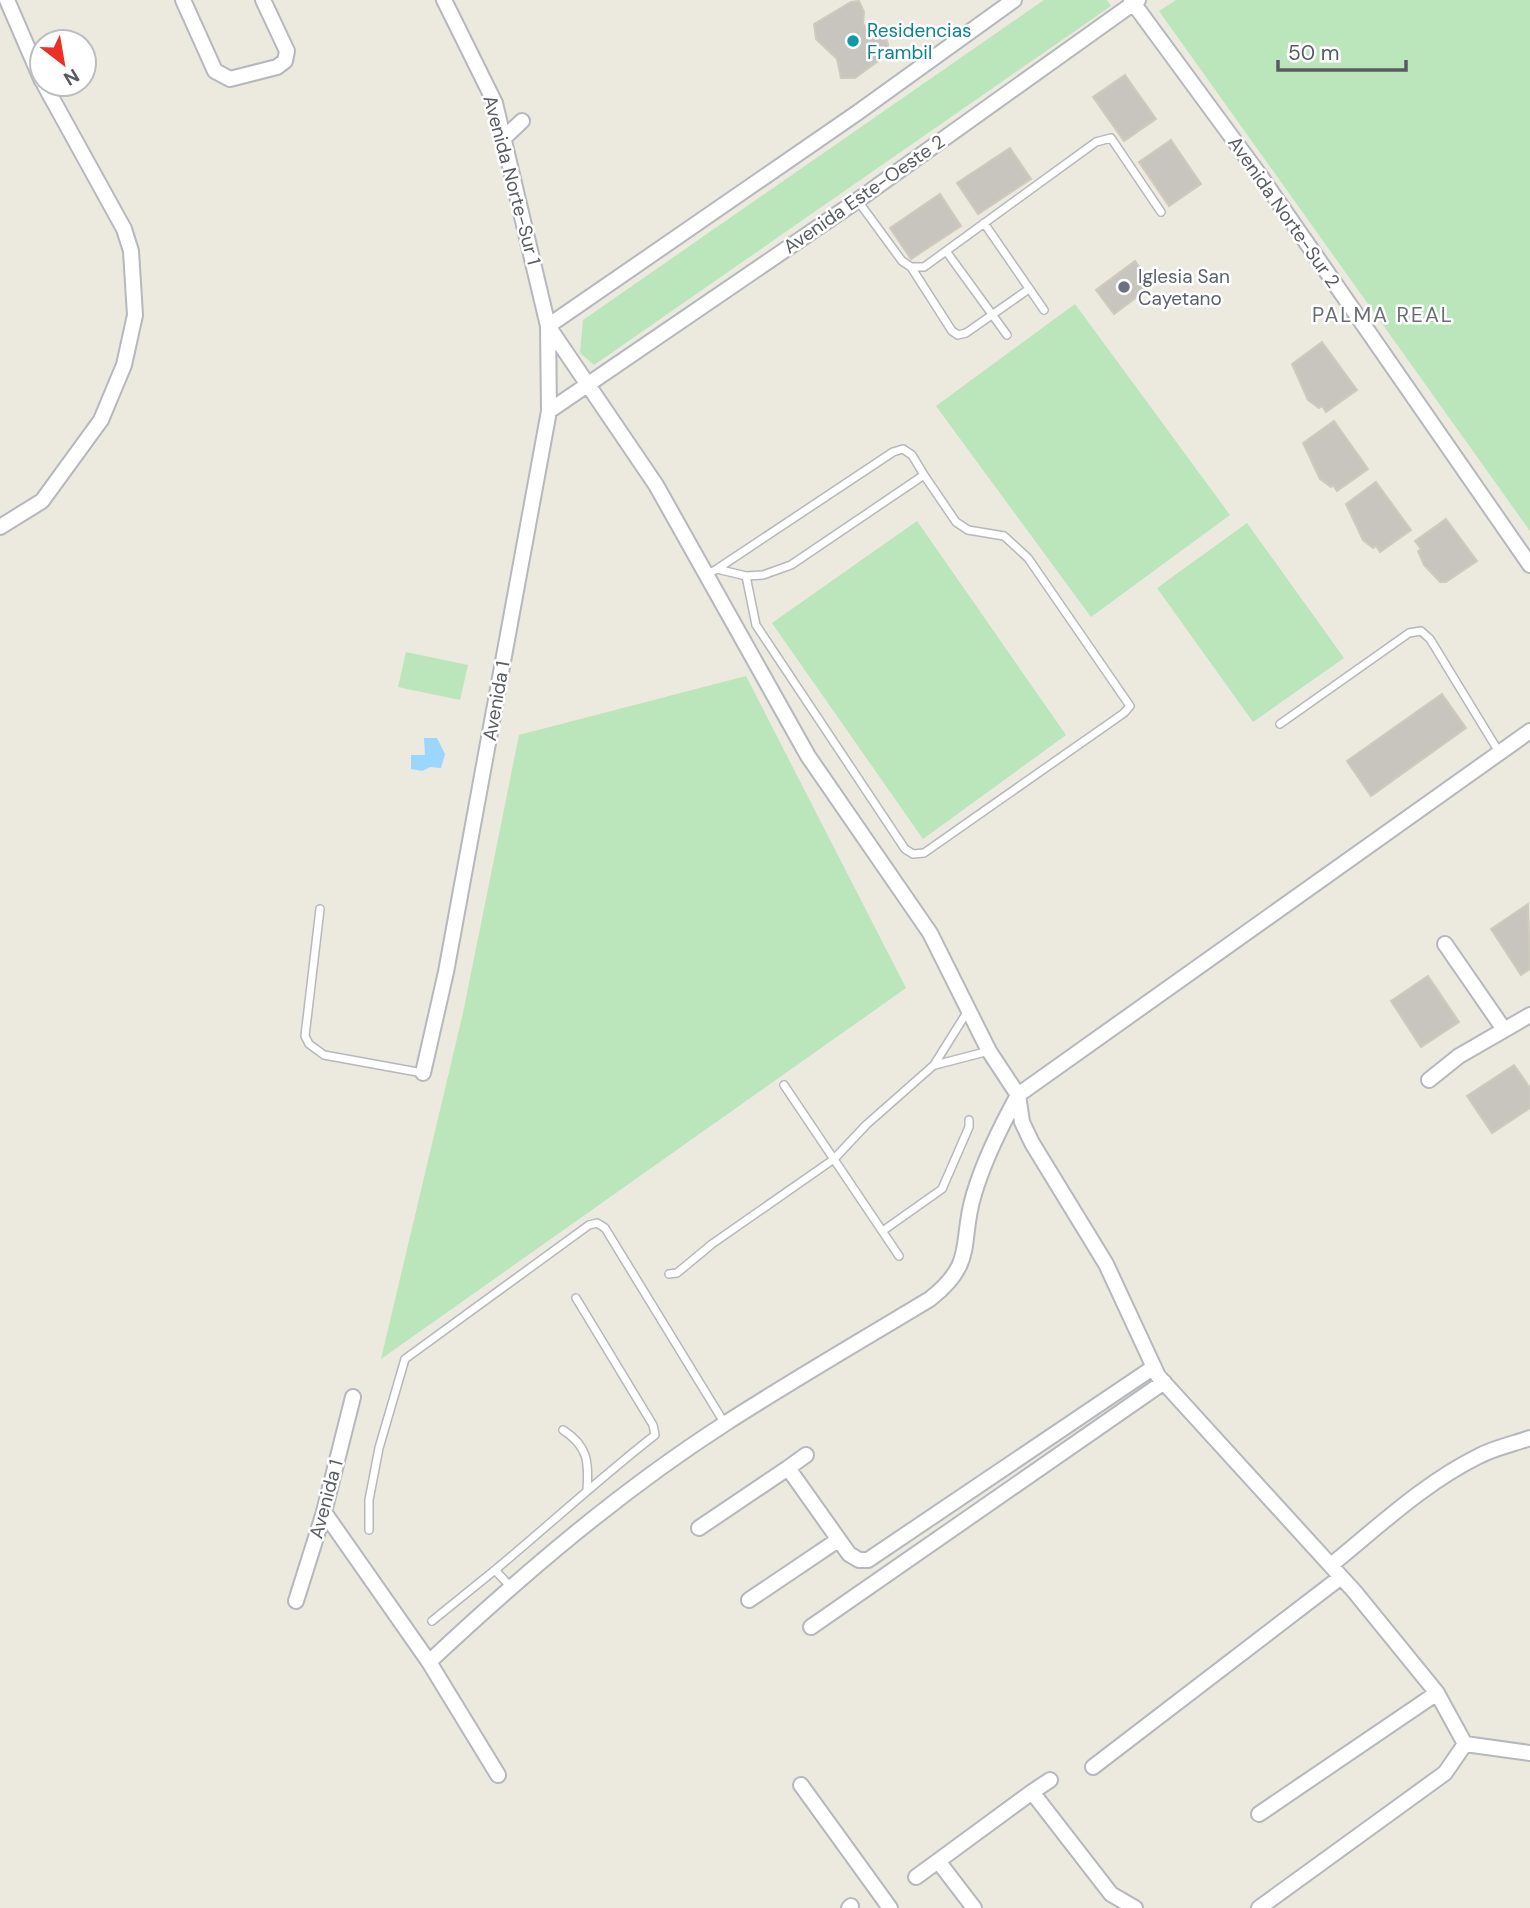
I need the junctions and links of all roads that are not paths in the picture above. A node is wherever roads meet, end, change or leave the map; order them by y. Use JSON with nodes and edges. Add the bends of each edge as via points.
{"nodes":[{"id":1,"x":7,"y":0,"type":"edge"},
{"id":2,"x":183,"y":0,"type":"edge"},
{"id":3,"x":263,"y":0,"type":"edge"},
{"id":4,"x":444,"y":0,"type":"edge"},
{"id":5,"x":1014,"y":0,"type":"edge"},
{"id":6,"x":1134,"y":1,"type":"edge"},
{"id":7,"x":28,"y":48,"type":"edge"},
{"id":8,"x":52,"y":98,"type":"edge"},
{"id":9,"x":522,"y":121,"type":"dead end"},
{"id":10,"x":503,"y":138,"type":"junction"},
{"id":11,"x":858,"y":200,"type":"junction"},
{"id":12,"x":1161,"y":212,"type":"dead end"},
{"id":13,"x":984,"y":223,"type":"junction"},
{"id":14,"x":946,"y":251,"type":"junction"},
{"id":15,"x":911,"y":267,"type":"junction"},
{"id":16,"x":1029,"y":289,"type":"junction"},
{"id":17,"x":1044,"y":310,"type":"dead end"},
{"id":18,"x":992,"y":314,"type":"junction"},
{"id":19,"x":548,"y":326,"type":"junction"},
{"id":20,"x":1007,"y":335,"type":"dead end"},
{"id":21,"x":587,"y":383,"type":"junction"},
{"id":22,"x":549,"y":411,"type":"junction"},
{"id":23,"x":923,"y":475,"type":"junction"},
{"id":24,"x":0,"y":527,"type":"edge"},
{"id":25,"x":1530,"y":565,"type":"edge"},
{"id":26,"x":711,"y":572,"type":"junction"},
{"id":27,"x":746,"y":576,"type":"junction"},
{"id":28,"x":1280,"y":724,"type":"dead end"},
{"id":29,"x":1530,"y":731,"type":"edge"},
{"id":30,"x":1499,"y":752,"type":"junction"},
{"id":31,"x":320,"y":909,"type":"dead end"},
{"id":32,"x":1445,"y":944,"type":"dead end"},
{"id":33,"x":969,"y":1009,"type":"junction"},
{"id":34,"x":1530,"y":1015,"type":"edge"},
{"id":35,"x":1503,"y":1028,"type":"junction"},
{"id":36,"x":989,"y":1051,"type":"junction"},
{"id":37,"x":934,"y":1065,"type":"junction"},
{"id":38,"x":423,"y":1073,"type":"joint"},
{"id":39,"x":1429,"y":1080,"type":"dead end"},
{"id":40,"x":784,"y":1085,"type":"dead end"},
{"id":41,"x":1018,"y":1095,"type":"junction"},
{"id":42,"x":969,"y":1120,"type":"dead end"},
{"id":43,"x":834,"y":1158,"type":"junction"},
{"id":44,"x":884,"y":1230,"type":"junction"},
{"id":45,"x":899,"y":1256,"type":"dead end"},
{"id":46,"x":669,"y":1275,"type":"dead end"},
{"id":47,"x":576,"y":1298,"type":"dead end"},
{"id":48,"x":1154,"y":1367,"type":"junction"},
{"id":49,"x":1164,"y":1382,"type":"junction"},
{"id":50,"x":353,"y":1397,"type":"dead end"},
{"id":51,"x":725,"y":1424,"type":"junction"},
{"id":52,"x":563,"y":1430,"type":"dead end"},
{"id":53,"x":1530,"y":1438,"type":"edge"},
{"id":54,"x":806,"y":1455,"type":"dead end"},
{"id":55,"x":788,"y":1468,"type":"junction"},
{"id":56,"x":587,"y":1491,"type":"junction"},
{"id":57,"x":324,"y":1512,"type":"junction"},
{"id":58,"x":699,"y":1528,"type":"dead end"},
{"id":59,"x":369,"y":1530,"type":"dead end"},
{"id":60,"x":838,"y":1539,"type":"junction"},
{"id":61,"x":1331,"y":1565,"type":"junction"},
{"id":62,"x":495,"y":1570,"type":"junction"},
{"id":63,"x":1341,"y":1577,"type":"junction"},
{"id":64,"x":510,"y":1586,"type":"junction"},
{"id":65,"x":749,"y":1600,"type":"dead end"},
{"id":66,"x":296,"y":1601,"type":"dead end"},
{"id":67,"x":432,"y":1621,"type":"dead end"},
{"id":68,"x":811,"y":1627,"type":"dead end"},
{"id":69,"x":429,"y":1662,"type":"junction"},
{"id":70,"x":1437,"y":1693,"type":"junction"},
{"id":71,"x":1465,"y":1744,"type":"junction"},
{"id":72,"x":1530,"y":1753,"type":"edge"},
{"id":73,"x":1093,"y":1767,"type":"dead end"},
{"id":74,"x":498,"y":1775,"type":"dead end"},
{"id":75,"x":1050,"y":1780,"type":"dead end"},
{"id":76,"x":801,"y":1785,"type":"dead end"},
{"id":77,"x":1032,"y":1792,"type":"junction"},
{"id":78,"x":1259,"y":1814,"type":"dead end"},
{"id":79,"x":938,"y":1861,"type":"junction"},
{"id":80,"x":916,"y":1877,"type":"dead end"},
{"id":81,"x":1125,"y":1906,"type":"edge"},
{"id":82,"x":890,"y":1908,"type":"edge"},
{"id":83,"x":974,"y":1908,"type":"edge"},
{"id":84,"x":1259,"y":1908,"type":"edge"}],
"edges":[{"from":1,"to":7,"type":"street"},
{"from":2,"to":3,"type":"street","via":[[215,71],[230,79],[285,61],[287,51]]},
{"from":4,"to":10,"type":"street","name":"Avenida Norte-Sur 1","via":[[495,103]]},
{"from":5,"to":19,"type":"street"},
{"from":6,"to":11,"type":"street","name":"Avenida Este-Oeste 2"},
{"from":6,"to":25,"type":"street","name":"Avenida Norte-Sur 2"},
{"from":8,"to":24,"type":"street","via":[[124,229],[131,251],[135,315],[124,365],[102,420],[42,501]]},
{"from":9,"to":10,"type":"street"},
{"from":10,"to":19,"type":"street","name":"Avenida Norte-Sur 1"},
{"from":11,"to":15,"type":"lane"},
{"from":11,"to":21,"type":"street","name":"Avenida Este-Oeste 2"},
{"from":12,"to":13,"type":"lane","via":[[1119,148],[1111,138],[1104,138]]},
{"from":13,"to":14,"type":"lane"},
{"from":13,"to":16,"type":"lane"},
{"from":14,"to":15,"type":"lane","via":[[924,267]]},
{"from":14,"to":18,"type":"lane"},
{"from":15,"to":18,"type":"lane","via":[[958,335]]},
{"from":16,"to":17,"type":"lane"},
{"from":16,"to":18,"type":"lane"},
{"from":18,"to":20,"type":"lane"},
{"from":19,"to":21,"type":"street"},
{"from":19,"to":22,"type":"street","name":"Avenida 1"},
{"from":21,"to":22,"type":"street","name":"Avenida Este-Oeste 2"},
{"from":21,"to":26,"type":"street"},
{"from":22,"to":38,"type":"street","name":"Avenida 1","via":[[449,958]]},
{"from":23,"to":26,"type":"lane","via":[[912,455],[903,449],[893,452]]},
{"from":23,"to":27,"type":"lane","via":[[791,565]]},
{"from":23,"to":27,"type":"lane","via":[[957,522],[968,530],[1004,536],[1028,558],[1130,706],[924,853],[905,849],[756,625]]},
{"from":26,"to":27,"type":"lane"},
{"from":26,"to":33,"type":"street","via":[[821,776],[915,908]]},
{"from":28,"to":30,"type":"lane","via":[[1409,633],[1421,631]]},
{"from":29,"to":30,"type":"street"},
{"from":30,"to":41,"type":"street"},
{"from":31,"to":38,"type":"lane","via":[[305,1036],[309,1044],[324,1055]]},
{"from":32,"to":35,"type":"street"},
{"from":33,"to":36,"type":"street"},
{"from":33,"to":37,"type":"lane"},
{"from":34,"to":35,"type":"street"},
{"from":35,"to":39,"type":"street"},
{"from":36,"to":37,"type":"lane"},
{"from":36,"to":41,"type":"street"},
{"from":37,"to":43,"type":"lane"},
{"from":40,"to":43,"type":"lane"},
{"from":41,"to":48,"type":"street","via":[[1022,1122],[1032,1143],[1106,1264]]},
{"from":41,"to":51,"type":"street","via":[[980,1176],[961,1266],[950,1283]]},
{"from":42,"to":44,"type":"lane","via":[[942,1189]]},
{"from":43,"to":44,"type":"lane"},
{"from":43,"to":46,"type":"lane"},
{"from":44,"to":45,"type":"lane"},
{"from":47,"to":56,"type":"lane","via":[[655,1435]]},
{"from":48,"to":49,"type":"street"},
{"from":48,"to":60,"type":"street","via":[[868,1560],[849,1554]]},
{"from":49,"to":61,"type":"street"},
{"from":49,"to":68,"type":"street"},
{"from":50,"to":57,"type":"street","name":"Avenida 1"},
{"from":51,"to":59,"type":"lane","via":[[605,1228],[589,1225],[404,1359],[379,1448],[369,1500]]},
{"from":51,"to":64,"type":"street"},
{"from":52,"to":56,"type":"lane","via":[[586,1452]]},
{"from":53,"to":61,"type":"street","via":[[1482,1454],[1456,1469]]},
{"from":54,"to":55,"type":"street"},
{"from":55,"to":58,"type":"street"},
{"from":55,"to":60,"type":"street"},
{"from":56,"to":62,"type":"lane"},
{"from":57,"to":66,"type":"street","name":"Avenida 1"},
{"from":57,"to":69,"type":"street"},
{"from":60,"to":65,"type":"street"},
{"from":61,"to":63,"type":"street"},
{"from":62,"to":64,"type":"lane"},
{"from":62,"to":67,"type":"lane"},
{"from":63,"to":70,"type":"street"},
{"from":63,"to":73,"type":"street"},
{"from":64,"to":69,"type":"street"},
{"from":69,"to":74,"type":"street"},
{"from":70,"to":71,"type":"street"},
{"from":70,"to":78,"type":"street"},
{"from":71,"to":72,"type":"street"},
{"from":71,"to":84,"type":"street","via":[[1445,1773]]},
{"from":75,"to":77,"type":"street"},
{"from":76,"to":82,"type":"street"},
{"from":77,"to":79,"type":"street"},
{"from":77,"to":81,"type":"street"},
{"from":79,"to":80,"type":"street"},
{"from":79,"to":83,"type":"street"}]}
